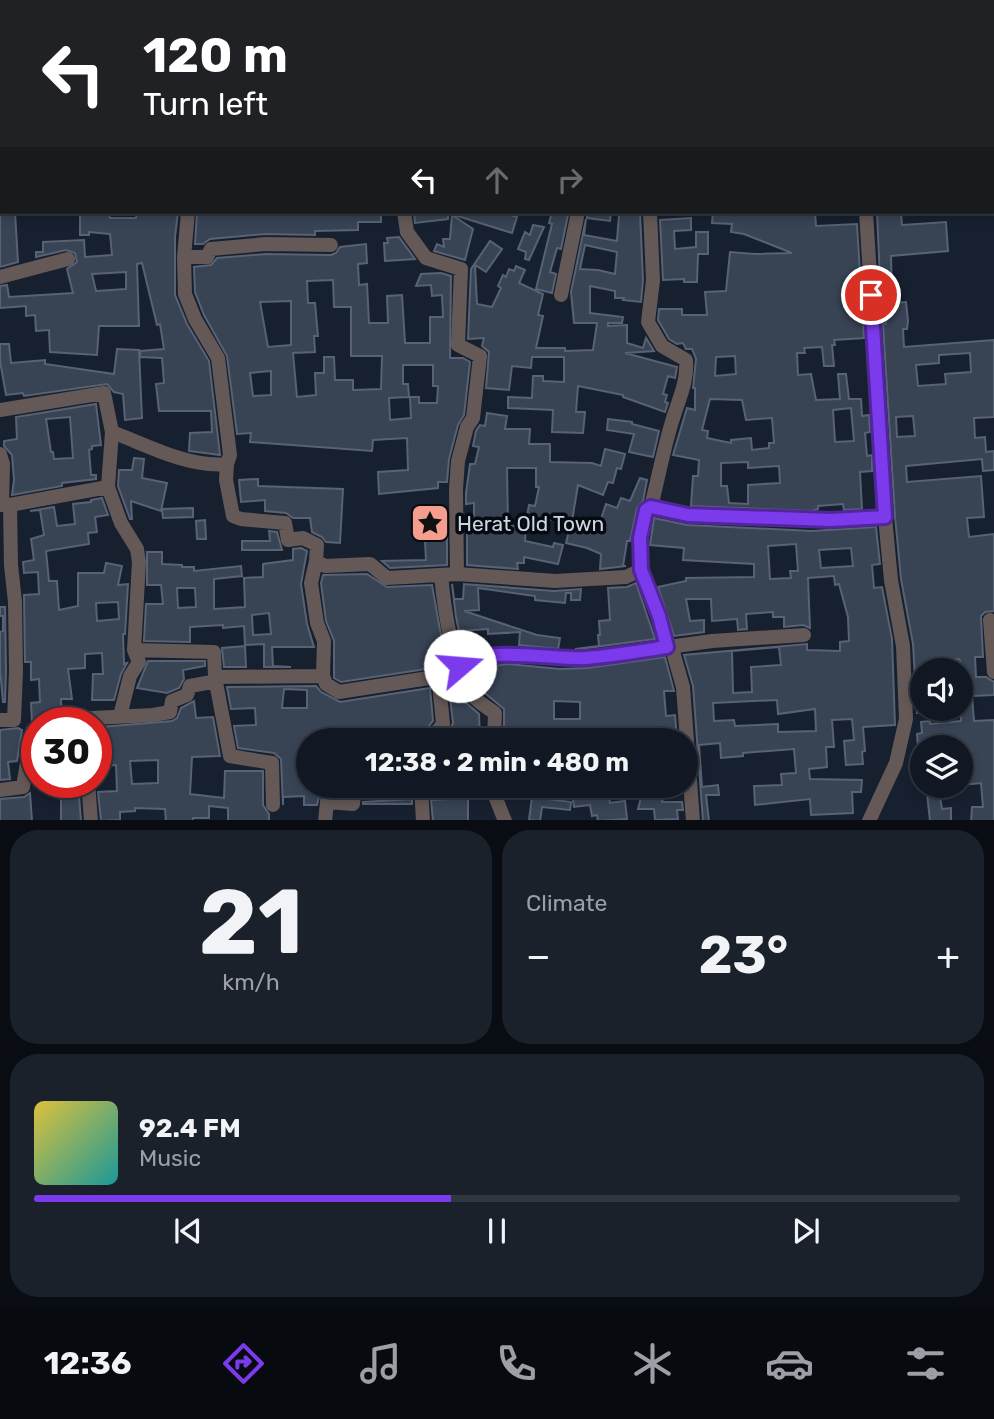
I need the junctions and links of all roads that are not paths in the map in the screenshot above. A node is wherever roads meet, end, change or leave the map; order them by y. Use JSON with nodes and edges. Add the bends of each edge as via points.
{"nodes":[{"id":1,"x":188,"y":214,"type":"edge"},
{"id":2,"x":404,"y":214,"type":"edge"},
{"id":3,"x":578,"y":214,"type":"edge"},
{"id":4,"x":650,"y":214,"type":"edge"},
{"id":5,"x":866,"y":214,"type":"edge"},
{"id":6,"x":331,"y":245,"type":"dead end"},
{"id":7,"x":184,"y":257,"type":"junction"},
{"id":8,"x":68,"y":260,"type":"dead end"},
{"id":9,"x":0,"y":277,"type":"edge"},
{"id":10,"x":561,"y":295,"type":"dead end"},
{"id":11,"x":0,"y":410,"type":"edge"},
{"id":12,"x":112,"y":432,"type":"junction"},
{"id":13,"x":0,"y":454,"type":"edge"},
{"id":14,"x":227,"y":464,"type":"junction"},
{"id":15,"x":108,"y":487,"type":"junction"},
{"id":16,"x":4,"y":505,"type":"edge"},
{"id":17,"x":651,"y":507,"type":"junction"},
{"id":18,"x":885,"y":517,"type":"junction"},
{"id":19,"x":316,"y":561,"type":"junction"},
{"id":20,"x":641,"y":570,"type":"junction"},
{"id":21,"x":457,"y":574,"type":"junction"},
{"id":22,"x":441,"y":575,"type":"junction"},
{"id":23,"x":990,"y":620,"type":"dead end"},
{"id":24,"x":804,"y":635,"type":"dead end"},
{"id":25,"x":667,"y":647,"type":"junction"},
{"id":26,"x":134,"y":650,"type":"junction"},
{"id":27,"x":460,"y":666,"type":"junction"},
{"id":28,"x":994,"y":672,"type":"edge"},
{"id":29,"x":438,"y":673,"type":"junction"},
{"id":30,"x":323,"y":676,"type":"junction"},
{"id":31,"x":215,"y":677,"type":"junction"},
{"id":32,"x":120,"y":716,"type":"junction"},
{"id":33,"x":112,"y":717,"type":"edge"},
{"id":34,"x":7,"y":720,"type":"edge"},
{"id":35,"x":440,"y":728,"type":"edge"},
{"id":36,"x":494,"y":728,"type":"edge"},
{"id":37,"x":21,"y":787,"type":"edge"},
{"id":38,"x":0,"y":790,"type":"edge"},
{"id":39,"x":89,"y":798,"type":"edge"},
{"id":40,"x":354,"y":798,"type":"edge"},
{"id":41,"x":422,"y":798,"type":"edge"},
{"id":42,"x":496,"y":798,"type":"edge"},
{"id":43,"x":273,"y":805,"type":"dead end"},
{"id":44,"x":91,"y":820,"type":"edge"},
{"id":45,"x":325,"y":820,"type":"edge"},
{"id":46,"x":423,"y":820,"type":"edge"},
{"id":47,"x":505,"y":820,"type":"edge"},
{"id":48,"x":693,"y":820,"type":"edge"},
{"id":49,"x":869,"y":820,"type":"edge"}],
"edges":[{"from":1,"to":7,"type":"street"},
{"from":2,"to":21,"type":"street","via":[[407,232],[426,258],[461,269],[458,345],[481,356],[472,418],[458,461]]},
{"from":3,"to":10,"type":"street"},
{"from":4,"to":17,"type":"street","via":[[653,280],[648,322],[662,346],[686,360],[687,368]]},
{"from":5,"to":18,"type":"street"},
{"from":6,"to":7,"type":"street","via":[[266,244],[211,249],[207,257]]},
{"from":7,"to":14,"type":"street","via":[[185,294],[218,358],[230,455]]},
{"from":8,"to":9,"type":"street"},
{"from":11,"to":12,"type":"street","via":[[104,393]]},
{"from":12,"to":14,"type":"street","via":[[187,460]]},
{"from":12,"to":15,"type":"street"},
{"from":13,"to":16,"type":"street"},
{"from":14,"to":19,"type":"street","via":[[233,516],[285,523],[288,540],[303,538],[317,545]]},
{"from":15,"to":16,"type":"street"},
{"from":15,"to":26,"type":"street","via":[[121,523],[138,549]]},
{"from":16,"to":34,"type":"street","via":[[15,602],[16,671]]},
{"from":17,"to":18,"type":"street","via":[[688,515],[831,520]]},
{"from":17,"to":20,"type":"street","via":[[646,510],[640,538]]},
{"from":18,"to":49,"type":"street","via":[[903,646],[906,719],[896,763]]},
{"from":19,"to":22,"type":"street","via":[[325,566],[370,564],[387,578]]},
{"from":19,"to":30,"type":"street","via":[[311,583],[324,641]]},
{"from":20,"to":21,"type":"street","via":[[626,577],[555,581]]},
{"from":20,"to":25,"type":"street"},
{"from":21,"to":22,"type":"street"},
{"from":22,"to":27,"type":"street","via":[[446,620]]},
{"from":23,"to":28,"type":"street"},
{"from":24,"to":25,"type":"street"},
{"from":25,"to":27,"type":"street","via":[[575,658],[507,654],[466,660]]},
{"from":25,"to":48,"type":"street","via":[[673,652],[683,687]]},
{"from":26,"to":31,"type":"street","via":[[214,652]]},
{"from":26,"to":32,"type":"street","via":[[139,663],[130,676]]},
{"from":27,"to":29,"type":"street"},
{"from":27,"to":36,"type":"street","via":[[471,695],[495,713]]},
{"from":29,"to":30,"type":"street","via":[[339,692],[326,684]]},
{"from":29,"to":35,"type":"street"},
{"from":30,"to":31,"type":"street"},
{"from":31,"to":32,"type":"street","via":[[212,682],[190,686],[187,695],[172,701],[170,712]]},
{"from":31,"to":43,"type":"street","via":[[230,756],[272,763]]},
{"from":32,"to":33,"type":"street"},
{"from":37,"to":38,"type":"street"},
{"from":39,"to":44,"type":"street"},
{"from":40,"to":45,"type":"street","via":[[353,804],[327,802]]},
{"from":41,"to":46,"type":"street"},
{"from":42,"to":47,"type":"street"}]}
